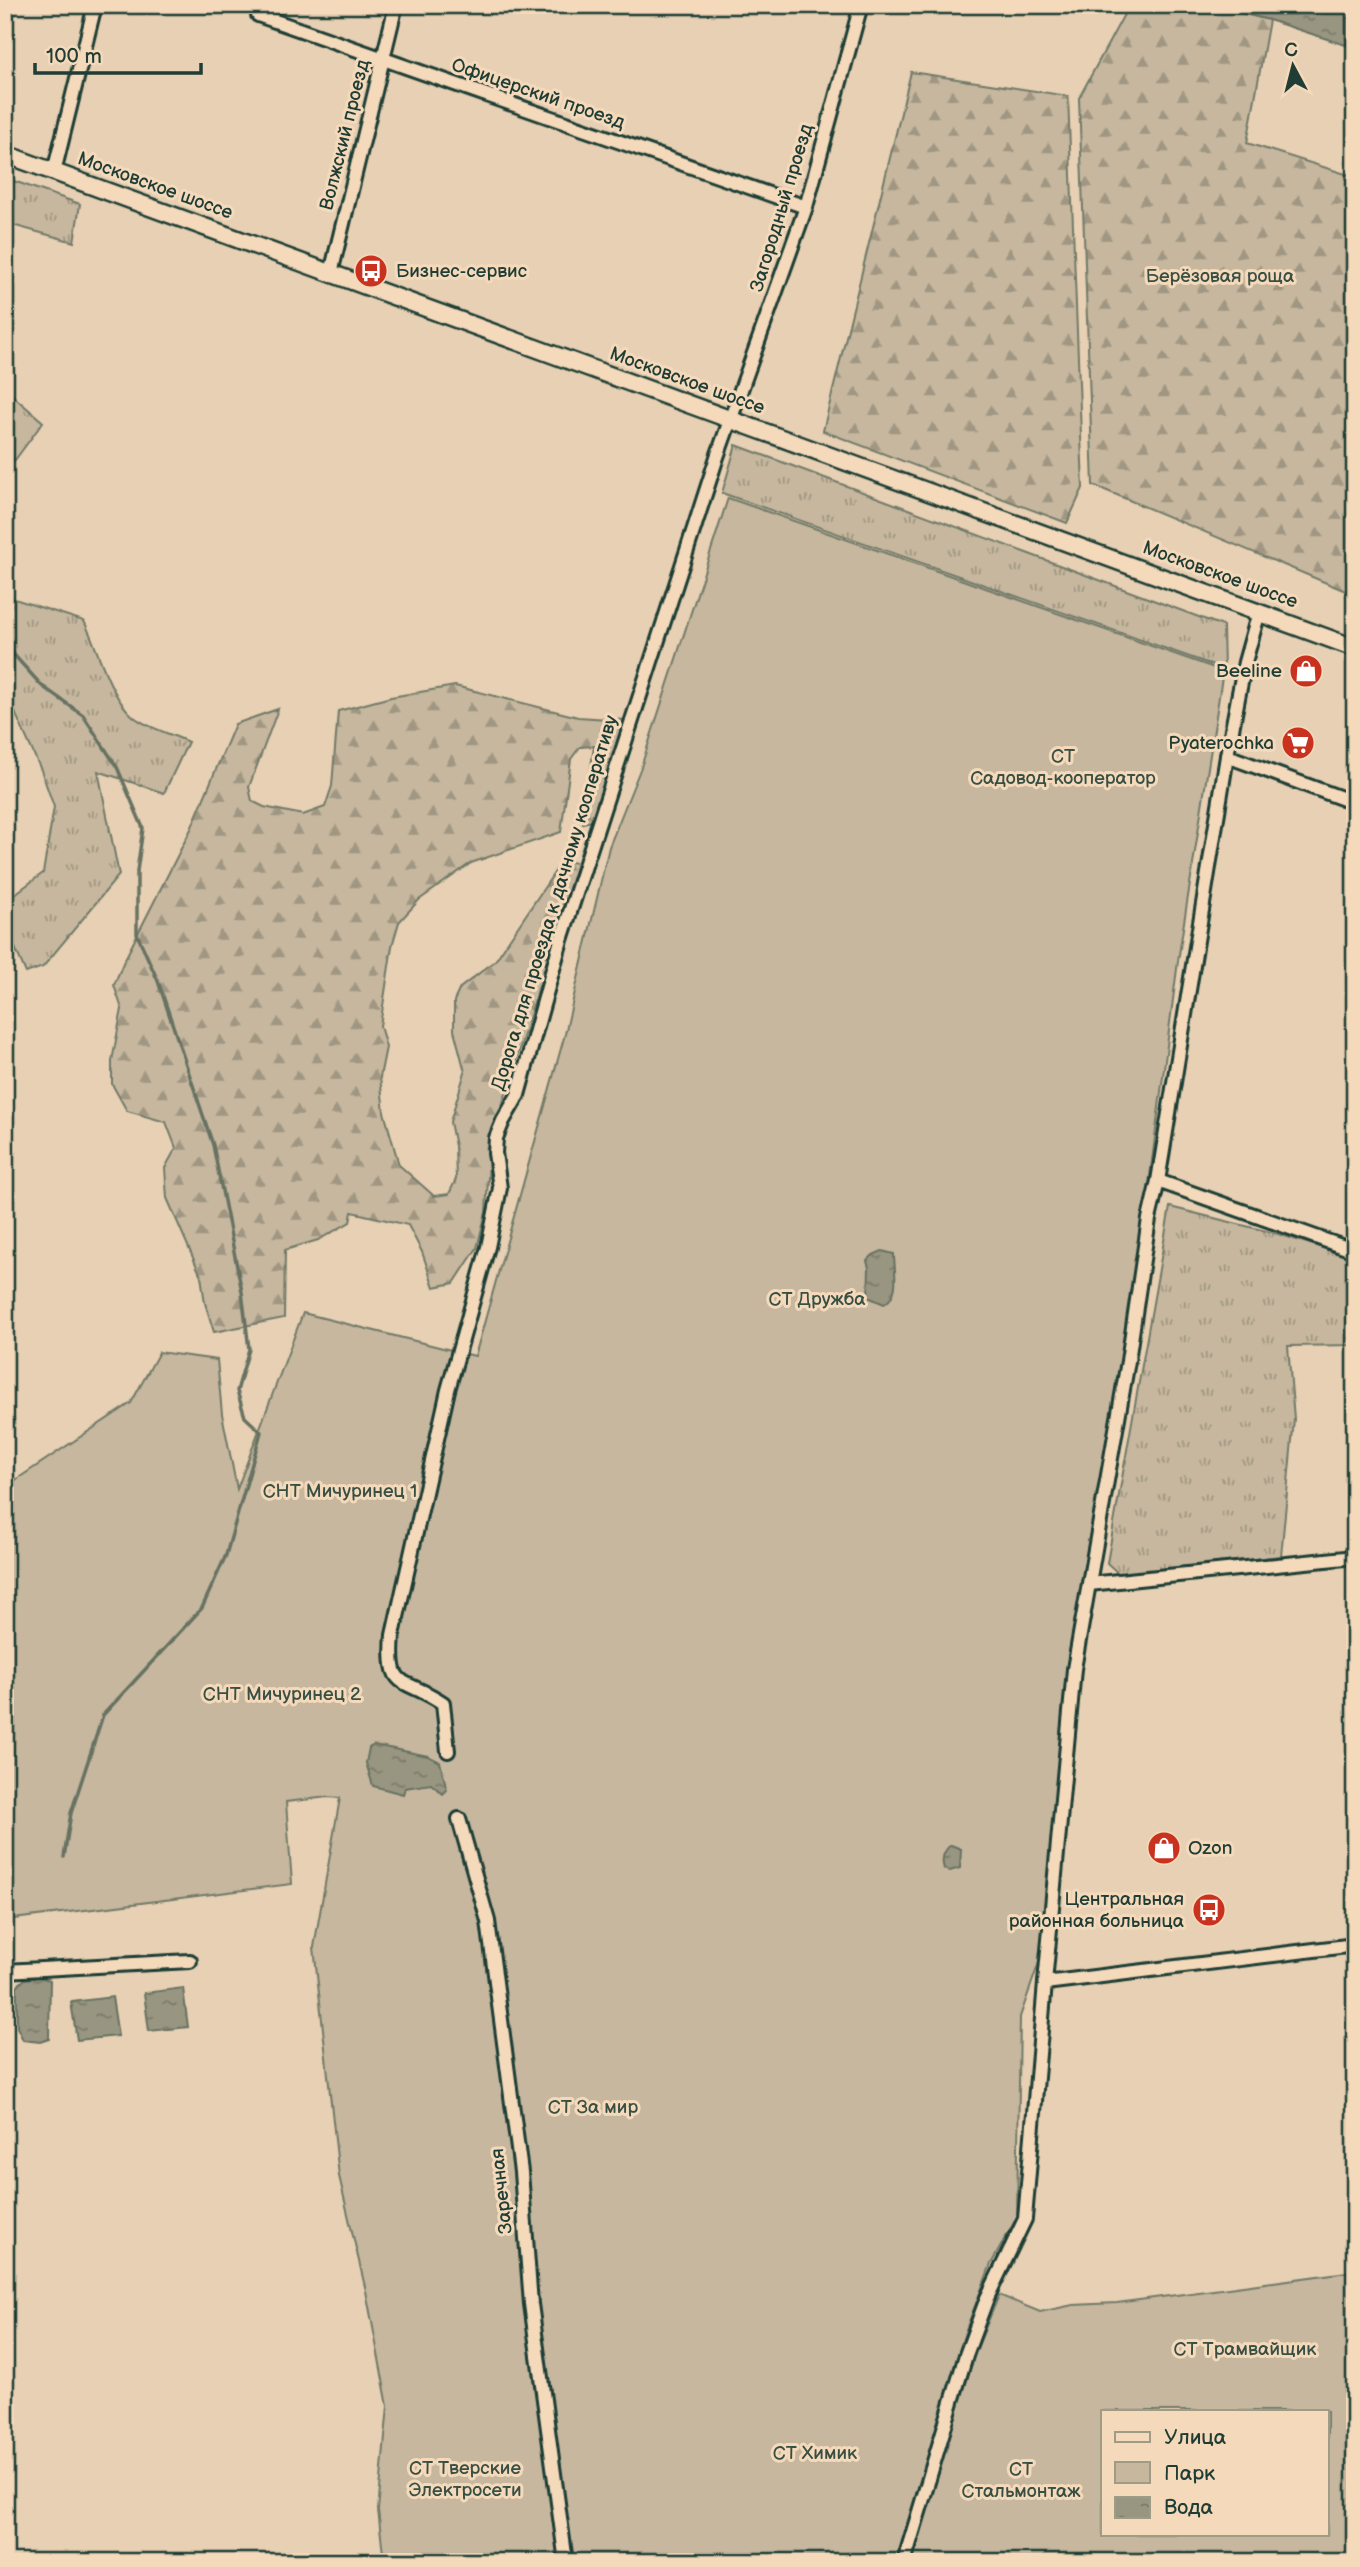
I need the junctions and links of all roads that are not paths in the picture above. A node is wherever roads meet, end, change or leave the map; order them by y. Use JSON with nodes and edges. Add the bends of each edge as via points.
{"nodes":[{"id":1,"x":95,"y":5,"type":"edge"},
{"id":2,"x":396,"y":5,"type":"edge"},
{"id":3,"x":861,"y":5,"type":"edge"},
{"id":4,"x":258,"y":15,"type":"dead end"},
{"id":5,"x":384,"y":61,"type":"junction"},
{"id":6,"x":5,"y":154,"type":"edge"},
{"id":7,"x":54,"y":172,"type":"junction"},
{"id":8,"x":806,"y":207,"type":"junction"},
{"id":9,"x":331,"y":273,"type":"junction"},
{"id":10,"x":732,"y":419,"type":"junction"},
{"id":11,"x":1259,"y":612,"type":"junction"},
{"id":12,"x":1355,"y":648,"type":"edge"},
{"id":13,"x":1227,"y":756,"type":"junction"},
{"id":14,"x":1355,"y":803,"type":"edge"},
{"id":15,"x":1158,"y":1181,"type":"junction"},
{"id":16,"x":1355,"y":1251,"type":"edge"},
{"id":17,"x":1355,"y":1557,"type":"edge"},
{"id":18,"x":1089,"y":1584,"type":"junction"},
{"id":19,"x":448,"y":1751,"type":"dead end"},
{"id":20,"x":459,"y":1819,"type":"dead end"},
{"id":21,"x":1355,"y":1945,"type":"edge"},
{"id":22,"x":190,"y":1961,"type":"dead end"},
{"id":23,"x":5,"y":1970,"type":"edge"},
{"id":24,"x":1045,"y":1983,"type":"junction"},
{"id":25,"x":566,"y":2562,"type":"edge"},
{"id":26,"x":904,"y":2562,"type":"edge"}],
"edges":[{"from":1,"to":7,"type":"street"},
{"from":2,"to":5,"type":"street","name":"Волжский проезд"},
{"from":3,"to":8,"type":"street","name":"Загородный проезд"},
{"from":4,"to":5,"type":"street","name":"Офицерский проезд"},
{"from":5,"to":8,"type":"street","name":"Офицерский проезд"},
{"from":5,"to":9,"type":"street","name":"Волжский проезд"},
{"from":6,"to":7,"type":"main road","name":"Московское шоссе"},
{"from":7,"to":9,"type":"main road","name":"Московское шоссе"},
{"from":8,"to":10,"type":"street","name":"Загородный проезд"},
{"from":9,"to":10,"type":"main road","name":"Московское шоссе"},
{"from":10,"to":11,"type":"main road","name":"Московское шоссе"},
{"from":10,"to":19,"type":"street","name":"Дорога для проезда к дачному кооперативу","via":[[561,940],[518,1095],[496,1138],[500,1188],[488,1247],[448,1390],[393,1635],[393,1671],[400,1681],[443,1703]]},
{"from":11,"to":12,"type":"main road","name":"Московское шоссе"},
{"from":11,"to":13,"type":"street"},
{"from":13,"to":14,"type":"street"},
{"from":13,"to":15,"type":"street"},
{"from":15,"to":16,"type":"street"},
{"from":15,"to":18,"type":"street"},
{"from":17,"to":18,"type":"street"},
{"from":18,"to":24,"type":"street","via":[[1074,1669]]},
{"from":20,"to":25,"type":"street","name":"Заречная","via":[[488,1921],[521,2172],[531,2304]]},
{"from":21,"to":24,"type":"street"},
{"from":22,"to":23,"type":"street"},
{"from":24,"to":26,"type":"street","via":[[1025,2219],[986,2298]]}]}
